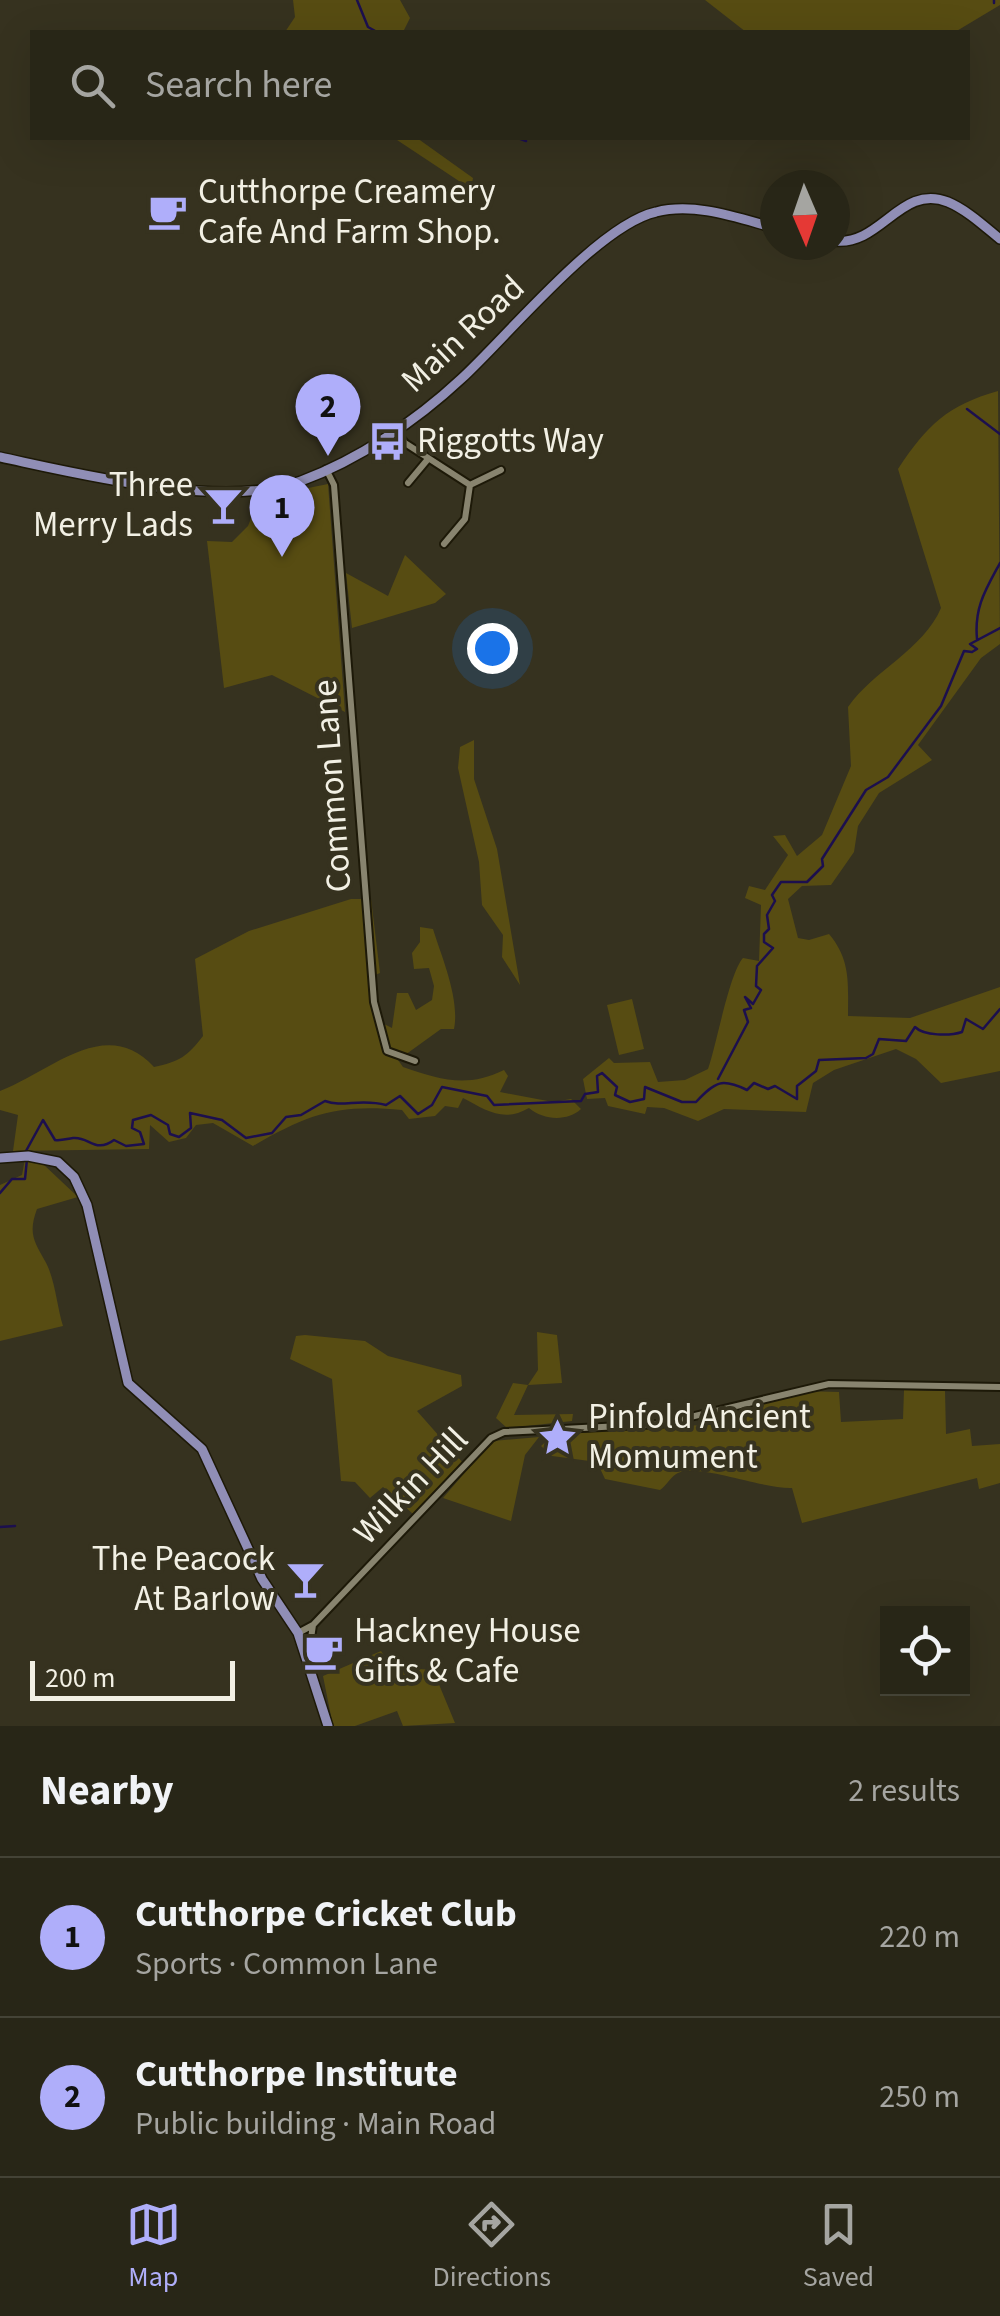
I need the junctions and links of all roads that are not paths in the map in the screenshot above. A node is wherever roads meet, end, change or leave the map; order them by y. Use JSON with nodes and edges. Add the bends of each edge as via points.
{"nodes":[{"id":1,"x":760,"y":224,"type":"edge"},
{"id":2,"x":1000,"y":238,"type":"edge"},
{"id":3,"x":850,"y":240,"type":"edge"},
{"id":4,"x":396,"y":430,"type":"junction"},
{"id":5,"x":0,"y":457,"type":"edge"},
{"id":6,"x":428,"y":459,"type":"junction"},
{"id":7,"x":338,"y":462,"type":"junction"},
{"id":8,"x":326,"y":469,"type":"junction"},
{"id":9,"x":500,"y":470,"type":"dead end"},
{"id":10,"x":408,"y":483,"type":"dead end"},
{"id":11,"x":470,"y":484,"type":"junction"},
{"id":12,"x":334,"y":485,"type":"junction"},
{"id":13,"x":444,"y":544,"type":"dead end"},
{"id":14,"x":415,"y":1061,"type":"dead end"},
{"id":15,"x":0,"y":1158,"type":"edge"},
{"id":16,"x":1000,"y":1388,"type":"edge"},
{"id":17,"x":313,"y":1625,"type":"junction"},
{"id":18,"x":298,"y":1633,"type":"junction"},
{"id":19,"x":308,"y":1658,"type":"junction"},
{"id":20,"x":328,"y":1726,"type":"edge"}],
"edges":[{"from":1,"to":4,"type":"main road","name":"Main Road","via":[[698,210],[636,218]]},
{"from":2,"to":3,"type":"main road","via":[[934,198],[908,203]]},
{"from":4,"to":6,"type":"street"},
{"from":4,"to":7,"type":"main road","name":"Main Road"},
{"from":5,"to":8,"type":"main road","name":"Main Road","via":[[126,483],[227,490],[275,488]]},
{"from":6,"to":10,"type":"street"},
{"from":6,"to":11,"type":"street"},
{"from":7,"to":8,"type":"main road","name":"Main Road"},
{"from":7,"to":12,"type":"street","name":"Common Lane"},
{"from":8,"to":12,"type":"street","name":"Common Lane"},
{"from":9,"to":11,"type":"street"},
{"from":11,"to":13,"type":"street","via":[[465,519]]},
{"from":12,"to":14,"type":"street","name":"Common Lane","via":[[374,1002],[387,1051]]},
{"from":15,"to":18,"type":"main road","via":[[58,1162],[74,1177],[100,1256],[128,1383],[202,1449],[262,1578]]},
{"from":16,"to":17,"type":"street","name":"Wilkin Hill","via":[[829,1384],[661,1424],[504,1432]]},
{"from":17,"to":18,"type":"street","name":"Wilkin Hill"},
{"from":17,"to":19,"type":"street"},
{"from":18,"to":19,"type":"main road"},
{"from":19,"to":20,"type":"main road"}]}
